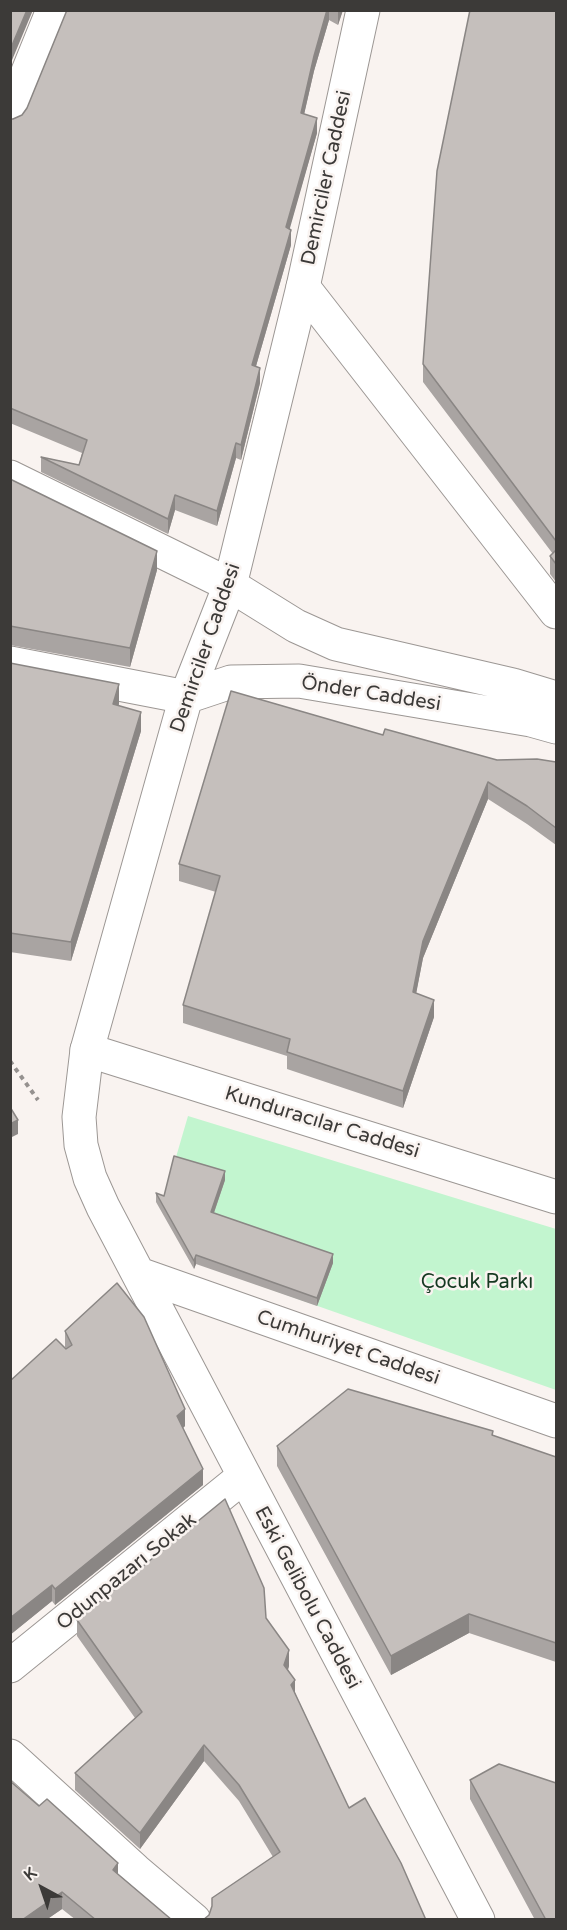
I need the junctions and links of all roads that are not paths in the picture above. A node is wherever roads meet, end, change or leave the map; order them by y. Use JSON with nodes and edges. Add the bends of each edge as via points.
{"nodes":[{"id":1,"x":53,"y":10,"type":"edge"},
{"id":2,"x":363,"y":10,"type":"edge"},
{"id":3,"x":10,"y":116,"type":"edge"},
{"id":4,"x":303,"y":287,"type":"junction"},
{"id":5,"x":10,"y":477,"type":"edge"},
{"id":6,"x":230,"y":585,"type":"junction"},
{"id":7,"x":556,"y":612,"type":"edge"},
{"id":8,"x":10,"y":663,"type":"edge"},
{"id":9,"x":186,"y":697,"type":"junction"},
{"id":10,"x":556,"y":698,"type":"edge"},
{"id":11,"x":556,"y":727,"type":"edge"},
{"id":12,"x":87,"y":1050,"type":"junction"},
{"id":13,"x":556,"y":1197,"type":"edge"},
{"id":14,"x":139,"y":1275,"type":"junction"},
{"id":15,"x":556,"y":1421,"type":"edge"},
{"id":16,"x":243,"y":1477,"type":"junction"},
{"id":17,"x":10,"y":1666,"type":"edge"},
{"id":18,"x":10,"y":1756,"type":"edge"},
{"id":19,"x":194,"y":1920,"type":"edge"},
{"id":20,"x":478,"y":1920,"type":"edge"}],
"edges":[{"from":1,"to":3,"type":"main road"},
{"from":2,"to":4,"type":"main road","name":"Demirciler Caddesi"},
{"from":4,"to":6,"type":"main road","name":"Demirciler Caddesi"},
{"from":4,"to":7,"type":"main road"},
{"from":5,"to":6,"type":"main road","name":"Önder Caddesi"},
{"from":6,"to":9,"type":"main road","name":"Demirciler Caddesi"},
{"from":6,"to":10,"type":"main road","name":"Önder Caddesi","via":[[296,626],[336,644]]},
{"from":8,"to":9,"type":"main road"},
{"from":9,"to":11,"type":"main road","name":"Önder Caddesi","via":[[231,682],[299,681]]},
{"from":9,"to":12,"type":"main road","name":"Demirciler Caddesi"},
{"from":12,"to":13,"type":"main road","name":"Kunduracılar Caddesi"},
{"from":12,"to":14,"type":"main road","name":"Demirciler Caddesi","via":[[79,1118],[81,1145],[90,1178]]},
{"from":14,"to":15,"type":"main road","name":"Cumhuriyet Caddesi"},
{"from":14,"to":16,"type":"main road","name":"Eski Gelibolu Caddesi"},
{"from":16,"to":17,"type":"main road","name":"Odunpazarı Sokak"},
{"from":16,"to":20,"type":"main road","name":"Eski Gelibolu Caddesi"},
{"from":18,"to":19,"type":"main road"}]}
